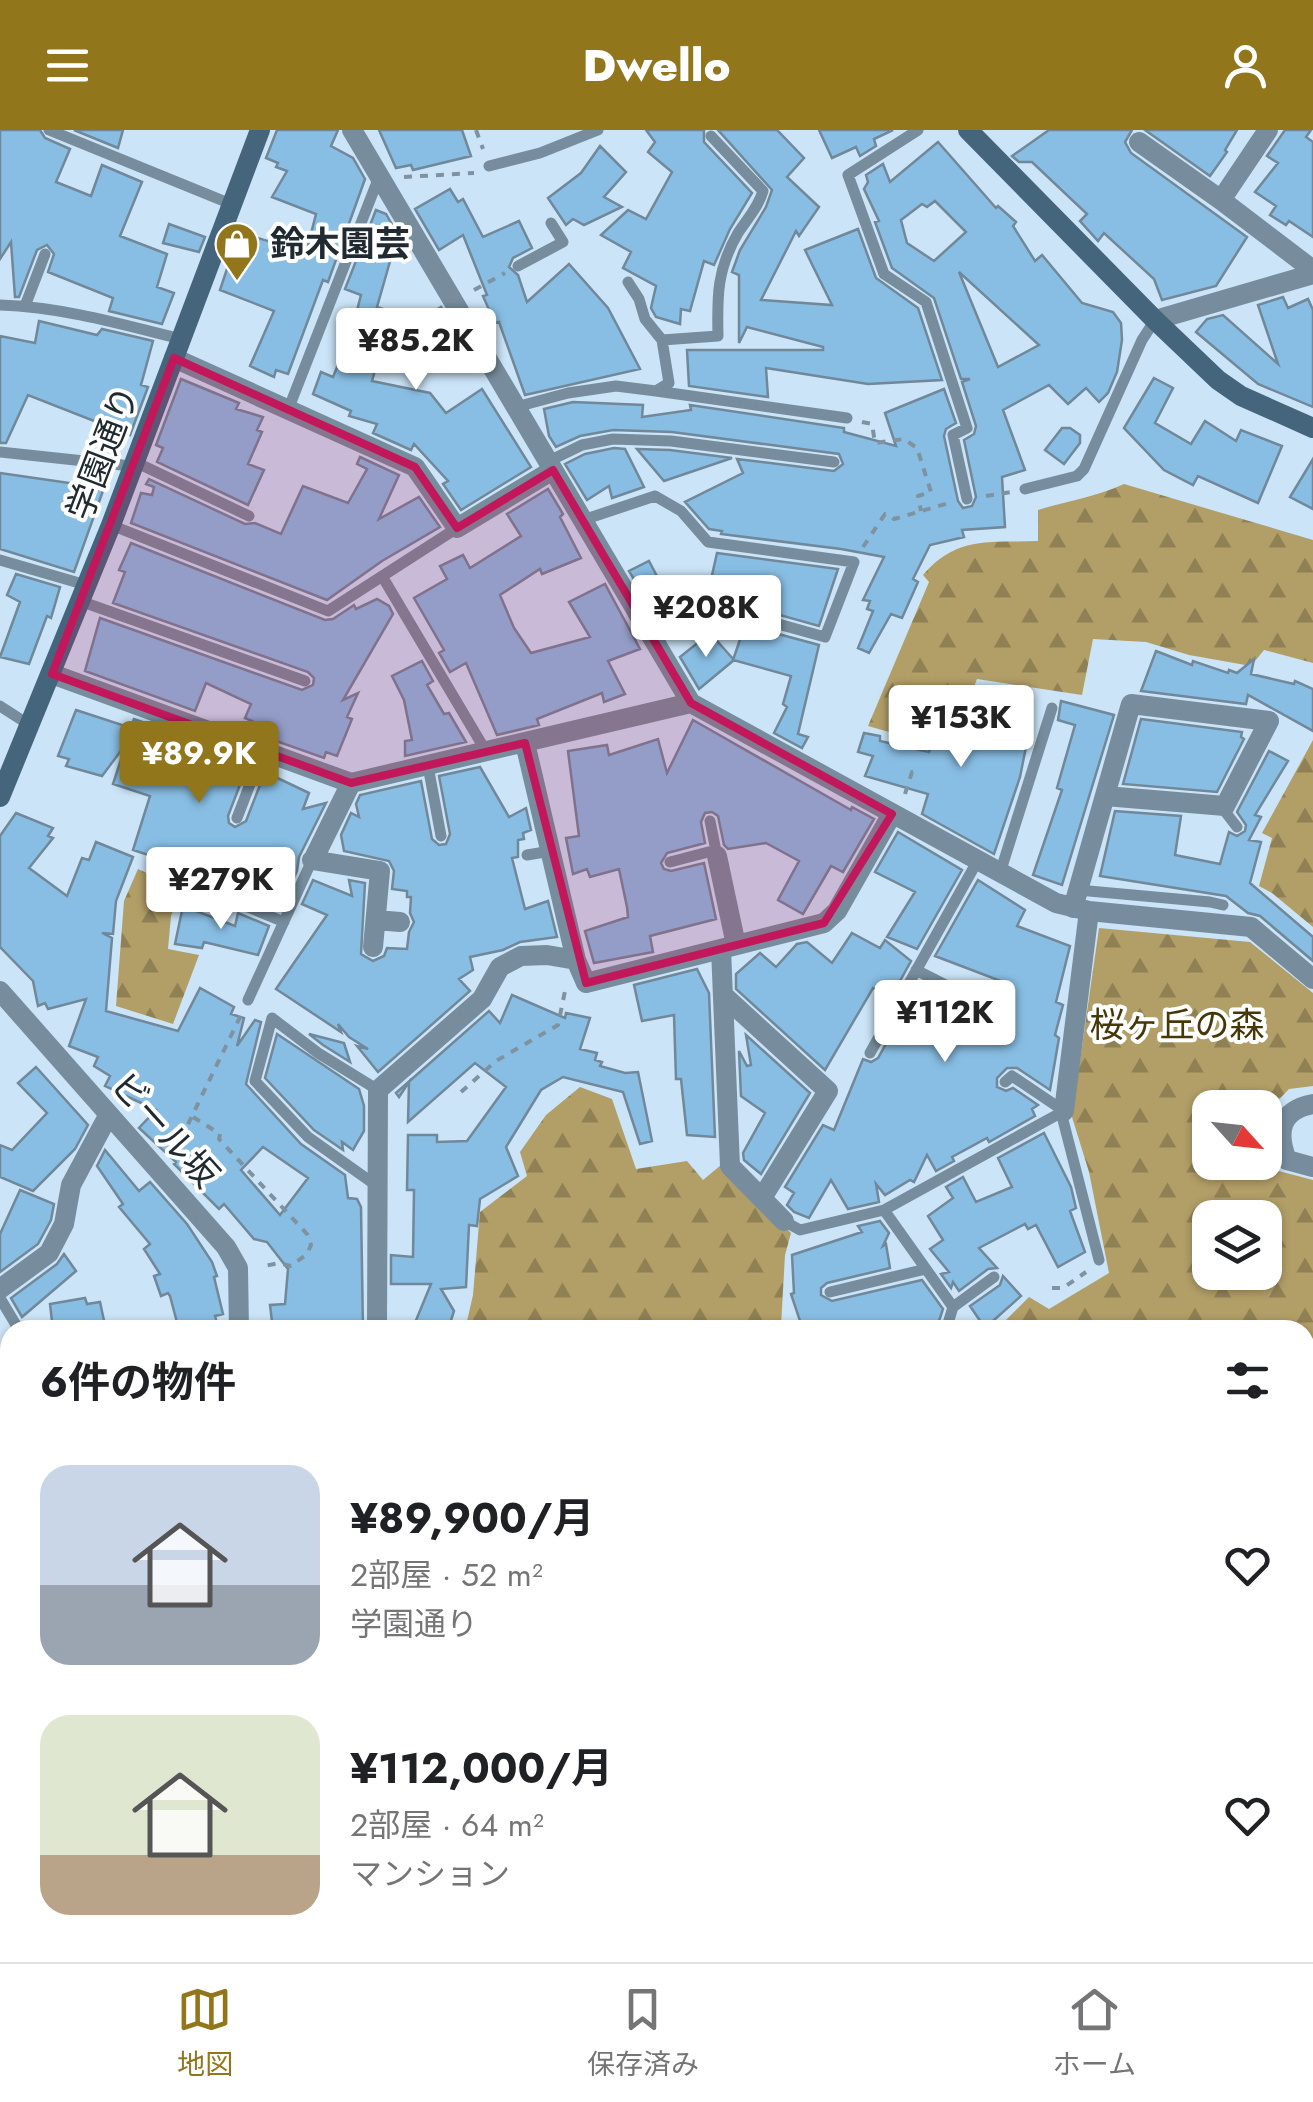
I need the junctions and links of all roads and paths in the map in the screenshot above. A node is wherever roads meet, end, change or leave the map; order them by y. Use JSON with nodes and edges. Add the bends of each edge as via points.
{"nodes":[{"id":1,"x":49,"y":130,"type":"edge"},
{"id":2,"x":260,"y":130,"type":"edge"},
{"id":3,"x":352,"y":130,"type":"edge"},
{"id":4,"x":598,"y":130,"type":"edge"},
{"id":5,"x":918,"y":130,"type":"edge"},
{"id":6,"x":968,"y":130,"type":"edge"},
{"id":7,"x":1268,"y":130,"type":"edge"},
{"id":8,"x":711,"y":136,"type":"dead end"},
{"id":9,"x":1141,"y":136,"type":"edge"},
{"id":10,"x":489,"y":166,"type":"joint"},
{"id":11,"x":379,"y":177,"type":"junction"},
{"id":12,"x":1221,"y":200,"type":"junction"},
{"id":13,"x":231,"y":204,"type":"junction"},
{"id":14,"x":551,"y":223,"type":"dead end"},
{"id":15,"x":44,"y":254,"type":"dead end"},
{"id":16,"x":518,"y":266,"type":"joint"},
{"id":17,"x":1313,"y":272,"type":"edge"},
{"id":18,"x":628,"y":282,"type":"dead end"},
{"id":19,"x":453,"y":301,"type":"junction"},
{"id":20,"x":0,"y":305,"type":"edge"},
{"id":21,"x":25,"y":306,"type":"junction"},
{"id":22,"x":1154,"y":320,"type":"junction"},
{"id":23,"x":662,"y":340,"type":"junction"},
{"id":24,"x":177,"y":348,"type":"junction"},
{"id":25,"x":656,"y":391,"type":"junction"},
{"id":26,"x":516,"y":407,"type":"junction"},
{"id":27,"x":288,"y":410,"type":"junction"},
{"id":28,"x":847,"y":418,"type":"joint"},
{"id":29,"x":1313,"y":428,"type":"edge"},
{"id":30,"x":0,"y":452,"type":"edge"},
{"id":31,"x":834,"y":462,"type":"dead end"},
{"id":32,"x":132,"y":464,"type":"junction"},
{"id":33,"x":550,"y":466,"type":"junction"},
{"id":34,"x":1025,"y":489,"type":"joint"},
{"id":35,"x":967,"y":499,"type":"junction"},
{"id":36,"x":921,"y":511,"type":"junction"},
{"id":37,"x":248,"y":516,"type":"dead end"},
{"id":38,"x":583,"y":520,"type":"junction"},
{"id":39,"x":110,"y":525,"type":"junction"},
{"id":40,"x":457,"y":528,"type":"junction"},
{"id":41,"x":0,"y":560,"type":"edge"},
{"id":42,"x":854,"y":562,"type":"junction"},
{"id":43,"x":382,"y":576,"type":"junction"},
{"id":44,"x":83,"y":593,"type":"junction"},
{"id":45,"x":724,"y":610,"type":"dead end"},
{"id":46,"x":686,"y":626,"type":"dead end"},
{"id":47,"x":656,"y":639,"type":"junction"},
{"id":48,"x":52,"y":674,"type":"junction"},
{"id":49,"x":305,"y":682,"type":"dead end"},
{"id":50,"x":691,"y":703,"type":"junction"},
{"id":51,"x":0,"y":706,"type":"edge"},
{"id":52,"x":1052,"y":708,"type":"dead end"},
{"id":53,"x":31,"y":726,"type":"junction"},
{"id":54,"x":526,"y":743,"type":"junction"},
{"id":55,"x":262,"y":753,"type":"junction"},
{"id":56,"x":487,"y":753,"type":"junction"},
{"id":57,"x":428,"y":766,"type":"junction"},
{"id":58,"x":919,"y":772,"type":"dead end"},
{"id":59,"x":351,"y":783,"type":"junction"},
{"id":60,"x":1104,"y":796,"type":"junction"},
{"id":61,"x":0,"y":797,"type":"edge"},
{"id":62,"x":1220,"y":806,"type":"junction"},
{"id":63,"x":894,"y":815,"type":"junction"},
{"id":64,"x":237,"y":818,"type":"dead end"},
{"id":65,"x":710,"y":821,"type":"dead end"},
{"id":66,"x":1237,"y":827,"type":"dead end"},
{"id":67,"x":441,"y":836,"type":"dead end"},
{"id":68,"x":551,"y":850,"type":"junction"},
{"id":69,"x":717,"y":853,"type":"junction"},
{"id":70,"x":527,"y":855,"type":"dead end"},
{"id":71,"x":313,"y":859,"type":"junction"},
{"id":72,"x":978,"y":860,"type":"junction"},
{"id":73,"x":670,"y":862,"type":"dead end"},
{"id":74,"x":1000,"y":872,"type":"junction"},
{"id":75,"x":168,"y":874,"type":"dead end"},
{"id":76,"x":1080,"y":903,"type":"junction"},
{"id":77,"x":1223,"y":906,"type":"dead end"},
{"id":78,"x":376,"y":920,"type":"junction"},
{"id":79,"x":284,"y":922,"type":"junction"},
{"id":80,"x":400,"y":922,"type":"dead end"},
{"id":81,"x":374,"y":947,"type":"dead end"},
{"id":82,"x":728,"y":947,"type":"junction"},
{"id":83,"x":572,"y":963,"type":"junction"},
{"id":84,"x":916,"y":970,"type":"junction"},
{"id":85,"x":1313,"y":979,"type":"edge"},
{"id":86,"x":0,"y":991,"type":"edge"},
{"id":87,"x":965,"y":995,"type":"dead end"},
{"id":88,"x":724,"y":996,"type":"junction"},
{"id":89,"x":248,"y":1000,"type":"joint"},
{"id":90,"x":562,"y":1006,"type":"dead end"},
{"id":91,"x":870,"y":1053,"type":"dead end"},
{"id":92,"x":1005,"y":1082,"type":"dead end"},
{"id":93,"x":378,"y":1090,"type":"junction"},
{"id":94,"x":461,"y":1092,"type":"dead end"},
{"id":95,"x":1313,"y":1104,"type":"edge"},
{"id":96,"x":1064,"y":1111,"type":"junction"},
{"id":97,"x":108,"y":1116,"type":"junction"},
{"id":98,"x":193,"y":1117,"type":"junction"},
{"id":99,"x":1313,"y":1168,"type":"edge"},
{"id":100,"x":162,"y":1176,"type":"junction"},
{"id":101,"x":377,"y":1186,"type":"junction"},
{"id":102,"x":762,"y":1198,"type":"junction"},
{"id":103,"x":884,"y":1210,"type":"junction"},
{"id":104,"x":784,"y":1221,"type":"joint"},
{"id":105,"x":1099,"y":1260,"type":"dead end"},
{"id":106,"x":926,"y":1269,"type":"junction"},
{"id":107,"x":1090,"y":1271,"type":"dead end"},
{"id":108,"x":256,"y":1274,"type":"dead end"},
{"id":109,"x":994,"y":1277,"type":"dead end"},
{"id":110,"x":2,"y":1288,"type":"edge"},
{"id":111,"x":1052,"y":1288,"type":"dead end"},
{"id":112,"x":830,"y":1292,"type":"dead end"},
{"id":113,"x":954,"y":1308,"type":"junction"},
{"id":114,"x":16,"y":1320,"type":"edge"},
{"id":115,"x":239,"y":1320,"type":"edge"},
{"id":116,"x":377,"y":1320,"type":"edge"},
{"id":117,"x":950,"y":1320,"type":"edge"}],
"edges":[{"from":1,"to":13,"type":"lane"},
{"from":2,"to":13,"type":"street","name":"学園通り"},
{"from":3,"to":11,"type":"street"},
{"from":4,"to":10,"type":"lane"},
{"from":5,"to":35,"type":"lane","via":[[848,175],[884,274],[926,302],[967,428],[953,435]]},
{"from":6,"to":22,"type":"street"},
{"from":7,"to":12,"type":"street"},
{"from":8,"to":23,"type":"lane","via":[[764,191],[717,284],[718,336]]},
{"from":9,"to":12,"type":"street"},
{"from":10,"to":11,"type":"path","via":[[466,175]]},
{"from":11,"to":19,"type":"street"},
{"from":11,"to":27,"type":"lane"},
{"from":12,"to":17,"type":"street"},
{"from":13,"to":24,"type":"street","name":"学園通り"},
{"from":14,"to":16,"type":"lane","via":[[563,242]]},
{"from":15,"to":21,"type":"lane"},
{"from":16,"to":19,"type":"path"},
{"from":17,"to":22,"type":"street"},
{"from":18,"to":23,"type":"lane"},
{"from":19,"to":26,"type":"street"},
{"from":20,"to":21,"type":"lane"},
{"from":21,"to":24,"type":"lane","via":[[95,317]]},
{"from":22,"to":29,"type":"street","via":[[1241,396]]},
{"from":22,"to":34,"type":"lane","via":[[1084,470]]},
{"from":23,"to":25,"type":"lane","via":[[669,383]]},
{"from":24,"to":27,"type":"street"},
{"from":24,"to":32,"type":"street","name":"学園通り"},
{"from":25,"to":26,"type":"lane","via":[[616,386]]},
{"from":25,"to":28,"type":"lane"},
{"from":26,"to":33,"type":"street"},
{"from":27,"to":40,"type":"street","via":[[414,467]]},
{"from":28,"to":36,"type":"path","via":[[872,424],[875,443],[904,439],[917,448],[930,492],[918,496]]},
{"from":30,"to":32,"type":"lane"},
{"from":31,"to":33,"type":"lane","via":[[613,439],[582,445]]},
{"from":32,"to":37,"type":"lane"},
{"from":32,"to":39,"type":"street","name":"学園通り"},
{"from":33,"to":38,"type":"street"},
{"from":33,"to":40,"type":"street"},
{"from":34,"to":35,"type":"path"},
{"from":35,"to":36,"type":"path"},
{"from":36,"to":42,"type":"path","via":[[894,519],[885,514]]},
{"from":38,"to":42,"type":"lane","via":[[656,496],[681,511],[708,542]]},
{"from":38,"to":47,"type":"street"},
{"from":39,"to":43,"type":"lane","via":[[328,611]]},
{"from":39,"to":44,"type":"street","name":"学園通り"},
{"from":40,"to":43,"type":"lane"},
{"from":41,"to":44,"type":"lane"},
{"from":42,"to":45,"type":"lane","via":[[825,638]]},
{"from":43,"to":56,"type":"lane"},
{"from":44,"to":48,"type":"street","name":"学園通り"},
{"from":44,"to":49,"type":"lane"},
{"from":46,"to":47,"type":"lane"},
{"from":47,"to":50,"type":"street"},
{"from":48,"to":53,"type":"street","name":"学園通り"},
{"from":48,"to":55,"type":"street"},
{"from":50,"to":54,"type":"street"},
{"from":50,"to":63,"type":"street"},
{"from":51,"to":53,"type":"lane"},
{"from":52,"to":74,"type":"lane"},
{"from":53,"to":61,"type":"street","name":"学園通り"},
{"from":54,"to":56,"type":"street"},
{"from":54,"to":68,"type":"street"},
{"from":55,"to":59,"type":"street"},
{"from":55,"to":64,"type":"lane"},
{"from":56,"to":57,"type":"street"},
{"from":57,"to":59,"type":"street"},
{"from":57,"to":67,"type":"lane"},
{"from":58,"to":63,"type":"path","via":[[912,772]]},
{"from":59,"to":71,"type":"street"},
{"from":60,"to":62,"type":"street"},
{"from":60,"to":62,"type":"street","via":[[1131,704],[1268,722],[1226,806]]},
{"from":60,"to":76,"type":"street"},
{"from":62,"to":66,"type":"lane"},
{"from":63,"to":72,"type":"street"},
{"from":63,"to":82,"type":"street","via":[[824,922]]},
{"from":65,"to":69,"type":"lane"},
{"from":68,"to":70,"type":"lane"},
{"from":68,"to":83,"type":"street"},
{"from":69,"to":73,"type":"lane"},
{"from":69,"to":82,"type":"street"},
{"from":71,"to":78,"type":"street","via":[[380,871]]},
{"from":71,"to":79,"type":"lane"},
{"from":72,"to":74,"type":"street"},
{"from":72,"to":84,"type":"lane"},
{"from":74,"to":76,"type":"street","via":[[1056,903]]},
{"from":75,"to":79,"type":"lane"},
{"from":76,"to":77,"type":"lane"},
{"from":76,"to":85,"type":"street","via":[[1251,927]]},
{"from":76,"to":96,"type":"street"},
{"from":78,"to":80,"type":"street"},
{"from":78,"to":81,"type":"street"},
{"from":79,"to":89,"type":"lane"},
{"from":82,"to":83,"type":"street","via":[[586,983]]},
{"from":82,"to":88,"type":"street"},
{"from":83,"to":93,"type":"street","via":[[521,956],[500,967],[482,999]]},
{"from":84,"to":87,"type":"lane"},
{"from":84,"to":91,"type":"lane"},
{"from":86,"to":97,"type":"street","name":"ビール坂"},
{"from":88,"to":102,"type":"street","via":[[730,1166]]},
{"from":88,"to":102,"type":"street","via":[[828,1090]]},
{"from":89,"to":98,"type":"path"},
{"from":90,"to":94,"type":"path","via":[[558,1024],[496,1061]]},
{"from":92,"to":96,"type":"lane","via":[[1012,1076]]},
{"from":93,"to":101,"type":"street"},
{"from":93,"to":101,"type":"lane","via":[[272,1018],[256,1081],[308,1138]]},
{"from":95,"to":99,"type":"street","via":[[1297,1107],[1283,1123],[1280,1140],[1287,1160]]},
{"from":96,"to":103,"type":"lane"},
{"from":96,"to":105,"type":"lane"},
{"from":97,"to":100,"type":"street","name":"ビール坂"},
{"from":97,"to":110,"type":"street","via":[[71,1185],[64,1224],[49,1253]]},
{"from":98,"to":100,"type":"path"},
{"from":98,"to":108,"type":"path","via":[[220,1134],[307,1234],[306,1254],[291,1266],[261,1266]]},
{"from":100,"to":115,"type":"street","name":"ビール坂","via":[[238,1268]]},
{"from":101,"to":116,"type":"street"},
{"from":102,"to":104,"type":"street"},
{"from":103,"to":104,"type":"lane","via":[[800,1230]]},
{"from":103,"to":106,"type":"lane"},
{"from":106,"to":112,"type":"lane"},
{"from":106,"to":113,"type":"lane"},
{"from":107,"to":111,"type":"path"},
{"from":109,"to":113,"type":"lane"},
{"from":110,"to":114,"type":"lane"},
{"from":113,"to":117,"type":"lane"}]}
